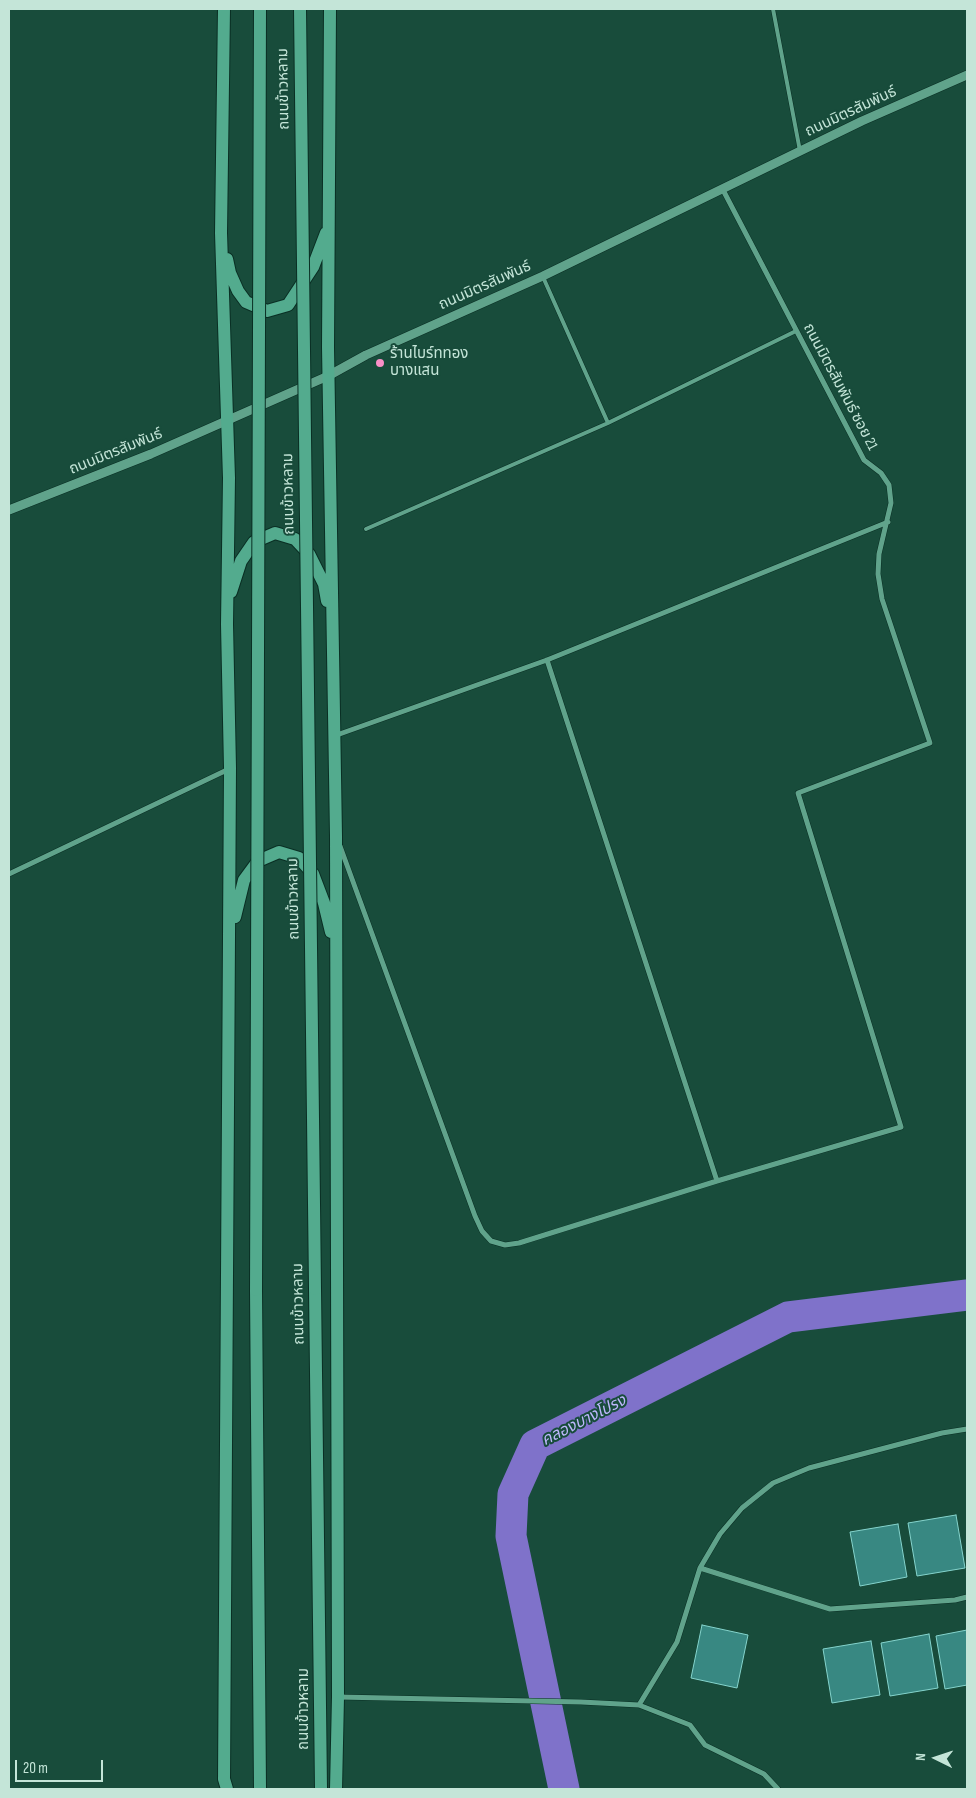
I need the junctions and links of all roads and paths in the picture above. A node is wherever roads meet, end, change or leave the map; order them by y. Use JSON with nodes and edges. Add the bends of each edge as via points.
{"nodes":[{"id":1,"x":224,"y":9,"type":"edge"},
{"id":2,"x":260,"y":9,"type":"edge"},
{"id":3,"x":300,"y":9,"type":"edge"},
{"id":4,"x":330,"y":9,"type":"edge"},
{"id":5,"x":773,"y":9,"type":"edge"},
{"id":6,"x":967,"y":75,"type":"edge"},
{"id":7,"x":800,"y":151,"type":"junction"},
{"id":8,"x":722,"y":188,"type":"junction"},
{"id":9,"x":329,"y":224,"type":"junction"},
{"id":10,"x":221,"y":233,"type":"junction"},
{"id":11,"x":543,"y":276,"type":"junction"},
{"id":12,"x":796,"y":331,"type":"junction"},
{"id":13,"x":328,"y":376,"type":"junction"},
{"id":14,"x":227,"y":421,"type":"junction"},
{"id":15,"x":608,"y":423,"type":"junction"},
{"id":16,"x":9,"y":510,"type":"edge"},
{"id":17,"x":888,"y":522,"type":"junction"},
{"id":18,"x":366,"y":529,"type":"dead end"},
{"id":19,"x":227,"y":624,"type":"junction"},
{"id":20,"x":333,"y":638,"type":"junction"},
{"id":21,"x":548,"y":660,"type":"junction"},
{"id":22,"x":334,"y":736,"type":"junction"},
{"id":23,"x":230,"y":768,"type":"junction"},
{"id":24,"x":336,"y":836,"type":"junction"},
{"id":25,"x":9,"y":874,"type":"edge"},
{"id":26,"x":336,"y":953,"type":"junction"},
{"id":27,"x":228,"y":954,"type":"junction"},
{"id":28,"x":717,"y":1181,"type":"junction"},
{"id":29,"x":967,"y":1429,"type":"edge"},
{"id":30,"x":700,"y":1568,"type":"junction"},
{"id":31,"x":967,"y":1597,"type":"edge"},
{"id":32,"x":338,"y":1697,"type":"junction"},
{"id":33,"x":639,"y":1705,"type":"junction"},
{"id":34,"x":227,"y":1789,"type":"edge"},
{"id":35,"x":260,"y":1789,"type":"edge"},
{"id":36,"x":321,"y":1789,"type":"edge"},
{"id":37,"x":336,"y":1789,"type":"edge"},
{"id":38,"x":778,"y":1789,"type":"edge"}],
"edges":[{"from":1,"to":10,"type":"main road"},
{"from":2,"to":35,"type":"main road","name":"ถนนข้าวหลาม","bridge":true,"via":[[256,1290]]},
{"from":3,"to":36,"type":"main road","name":"ถนนข้าวหลาม","bridge":true},
{"from":4,"to":9,"type":"main road"},
{"from":5,"to":7,"type":"lane"},
{"from":6,"to":7,"type":"street","name":"ถนนมิตรสัมพันธ์"},
{"from":7,"to":8,"type":"street","name":"ถนนมิตรสัมพันธ์"},
{"from":8,"to":11,"type":"street","name":"ถนนมิตรสัมพันธ์"},
{"from":8,"to":12,"type":"street","name":"ถนนมิตรสัมพันธ์ ซอย 21"},
{"from":9,"to":10,"type":"main road","via":[[314,267],[288,305],[267,311],[246,302],[238,291],[230,273]]},
{"from":9,"to":13,"type":"main road"},
{"from":10,"to":14,"type":"main road"},
{"from":11,"to":13,"type":"street","name":"ถนนมิตรสัมพันธ์","via":[[366,355]]},
{"from":11,"to":15,"type":"lane"},
{"from":12,"to":15,"type":"lane"},
{"from":12,"to":17,"type":"street","name":"ถนนมิตรสัมพันธ์ ซอย 21","via":[[864,460],[881,472],[889,486]]},
{"from":13,"to":14,"type":"street","name":"ถนนมิตรสัมพันธ์"},
{"from":13,"to":20,"type":"main road"},
{"from":14,"to":16,"type":"street","name":"ถนนมิตรสัมพันธ์"},
{"from":14,"to":19,"type":"main road"},
{"from":15,"to":18,"type":"lane"},
{"from":17,"to":21,"type":"street"},
{"from":17,"to":28,"type":"street","name":"ถนนมิตรสัมพันธ์ ซอย 21","via":[[879,554],[882,599],[930,743],[798,793],[901,1127]]},
{"from":19,"to":20,"type":"main road","via":[[232,588],[241,560],[254,542],[275,533],[295,539],[309,554],[324,584]]},
{"from":19,"to":23,"type":"main road"},
{"from":20,"to":22,"type":"main road"},
{"from":21,"to":22,"type":"street"},
{"from":21,"to":28,"type":"street"},
{"from":22,"to":24,"type":"main road"},
{"from":23,"to":25,"type":"street"},
{"from":23,"to":27,"type":"main road"},
{"from":24,"to":26,"type":"main road"},
{"from":24,"to":28,"type":"street","via":[[475,1216],[491,1241],[505,1245],[519,1243]]},
{"from":26,"to":27,"type":"main road","via":[[313,874],[299,858],[279,852],[258,861],[244,880]]},
{"from":26,"to":32,"type":"main road"},
{"from":27,"to":34,"type":"main road","via":[[224,1779]]},
{"from":29,"to":30,"type":"street","via":[[809,1468],[773,1482],[742,1508]]},
{"from":30,"to":31,"type":"street","via":[[830,1609]]},
{"from":30,"to":33,"type":"street","via":[[676,1642]]},
{"from":32,"to":33,"type":"street"},
{"from":32,"to":37,"type":"main road"},
{"from":33,"to":38,"type":"street","via":[[690,1725],[705,1745],[764,1774]]}]}
